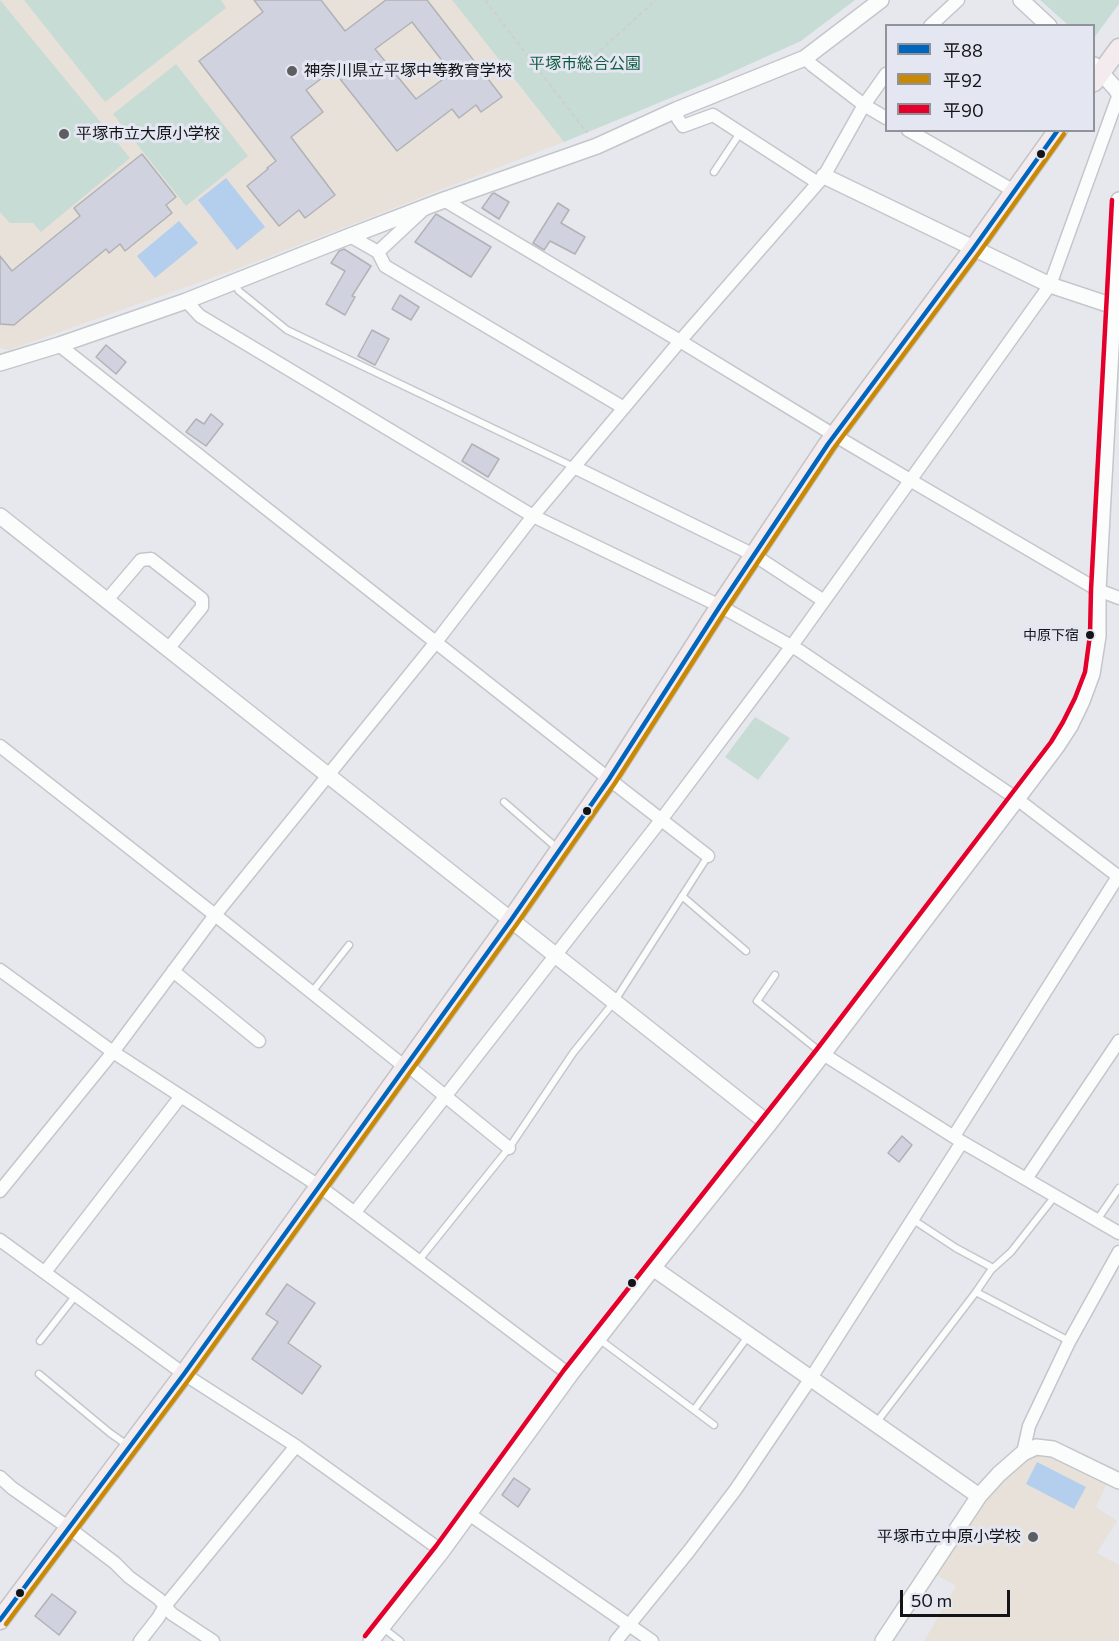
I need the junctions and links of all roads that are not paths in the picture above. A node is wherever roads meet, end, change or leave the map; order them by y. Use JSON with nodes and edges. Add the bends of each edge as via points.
{"nodes":[{"id":1,"x":881,"y":0,"type":"edge"},
{"id":2,"x":958,"y":0,"type":"edge"},
{"id":3,"x":1021,"y":0,"type":"edge"},
{"id":4,"x":932,"y":24,"type":"edge"},
{"id":5,"x":1047,"y":24,"type":"edge"},
{"id":6,"x":1119,"y":48,"type":"edge"},
{"id":7,"x":805,"y":58,"type":"junction"},
{"id":8,"x":1096,"y":73,"type":"edge"},
{"id":9,"x":885,"y":75,"type":"edge"},
{"id":10,"x":1119,"y":94,"type":"edge"},
{"id":11,"x":864,"y":105,"type":"junction"},
{"id":12,"x":676,"y":110,"type":"junction"},
{"id":13,"x":885,"y":117,"type":"edge"},
{"id":14,"x":911,"y":132,"type":"edge"},
{"id":15,"x":1057,"y":132,"type":"edge"},
{"id":16,"x":740,"y":133,"type":"junction"},
{"id":17,"x":714,"y":171,"type":"dead end"},
{"id":18,"x":821,"y":179,"type":"junction"},
{"id":19,"x":1014,"y":191,"type":"junction"},
{"id":20,"x":444,"y":200,"type":"junction"},
{"id":21,"x":1119,"y":200,"type":"edge"},
{"id":22,"x":427,"y":207,"type":"junction"},
{"id":23,"x":1119,"y":222,"type":"edge"},
{"id":24,"x":350,"y":236,"type":"junction"},
{"id":25,"x":973,"y":249,"type":"junction"},
{"id":26,"x":378,"y":252,"type":"junction"},
{"id":27,"x":234,"y":282,"type":"junction"},
{"id":28,"x":1050,"y":285,"type":"junction"},
{"id":29,"x":186,"y":301,"type":"junction"},
{"id":30,"x":1116,"y":307,"type":"edge"},
{"id":31,"x":680,"y":341,"type":"junction"},
{"id":32,"x":60,"y":345,"type":"junction"},
{"id":33,"x":0,"y":363,"type":"edge"},
{"id":34,"x":624,"y":408,"type":"junction"},
{"id":35,"x":834,"y":435,"type":"junction"},
{"id":36,"x":574,"y":467,"type":"junction"},
{"id":37,"x":910,"y":480,"type":"junction"},
{"id":38,"x":0,"y":516,"type":"edge"},
{"id":39,"x":533,"y":516,"type":"junction"},
{"id":40,"x":754,"y":555,"type":"junction"},
{"id":41,"x":1098,"y":590,"type":"junction"},
{"id":42,"x":1119,"y":598,"type":"edge"},
{"id":43,"x":107,"y":600,"type":"junction"},
{"id":44,"x":824,"y":600,"type":"junction"},
{"id":45,"x":720,"y":606,"type":"junction"},
{"id":46,"x":436,"y":642,"type":"junction"},
{"id":47,"x":791,"y":647,"type":"junction"},
{"id":48,"x":168,"y":649,"type":"junction"},
{"id":49,"x":0,"y":747,"type":"edge"},
{"id":50,"x":328,"y":776,"type":"junction"},
{"id":51,"x":609,"y":779,"type":"junction"},
{"id":52,"x":1017,"y":800,"type":"junction"},
{"id":53,"x":504,"y":802,"type":"dead end"},
{"id":54,"x":661,"y":820,"type":"junction"},
{"id":55,"x":560,"y":851,"type":"junction"},
{"id":56,"x":708,"y":856,"type":"joint"},
{"id":57,"x":1119,"y":876,"type":"edge"},
{"id":58,"x":682,"y":896,"type":"junction"},
{"id":59,"x":215,"y":915,"type":"junction"},
{"id":60,"x":511,"y":920,"type":"junction"},
{"id":61,"x":349,"y":945,"type":"dead end"},
{"id":62,"x":746,"y":951,"type":"dead end"},
{"id":63,"x":555,"y":955,"type":"junction"},
{"id":64,"x":0,"y":970,"type":"edge"},
{"id":65,"x":173,"y":971,"type":"junction"},
{"id":66,"x":775,"y":975,"type":"dead end"},
{"id":67,"x":312,"y":992,"type":"junction"},
{"id":68,"x":614,"y":1002,"type":"junction"},
{"id":69,"x":259,"y":1041,"type":"dead end"},
{"id":70,"x":1119,"y":1041,"type":"edge"},
{"id":71,"x":113,"y":1052,"type":"junction"},
{"id":72,"x":823,"y":1054,"type":"junction"},
{"id":73,"x":406,"y":1066,"type":"junction"},
{"id":74,"x":181,"y":1096,"type":"junction"},
{"id":75,"x":445,"y":1096,"type":"junction"},
{"id":76,"x":769,"y":1124,"type":"junction"},
{"id":77,"x":958,"y":1139,"type":"junction"},
{"id":78,"x":509,"y":1148,"type":"junction"},
{"id":79,"x":1026,"y":1179,"type":"junction"},
{"id":80,"x":319,"y":1186,"type":"junction"},
{"id":81,"x":1119,"y":1188,"type":"edge"},
{"id":82,"x":0,"y":1191,"type":"edge"},
{"id":83,"x":1055,"y":1196,"type":"junction"},
{"id":84,"x":355,"y":1212,"type":"junction"},
{"id":85,"x":912,"y":1220,"type":"junction"},
{"id":86,"x":1097,"y":1220,"type":"junction"},
{"id":87,"x":1119,"y":1233,"type":"edge"},
{"id":88,"x":0,"y":1239,"type":"edge"},
{"id":89,"x":1119,"y":1252,"type":"edge"},
{"id":90,"x":419,"y":1260,"type":"junction"},
{"id":91,"x":653,"y":1268,"type":"junction"},
{"id":92,"x":993,"y":1268,"type":"junction"},
{"id":93,"x":45,"y":1272,"type":"junction"},
{"id":94,"x":976,"y":1292,"type":"junction"},
{"id":95,"x":76,"y":1295,"type":"junction"},
{"id":96,"x":749,"y":1334,"type":"junction"},
{"id":97,"x":599,"y":1338,"type":"junction"},
{"id":98,"x":40,"y":1341,"type":"dead end"},
{"id":99,"x":1069,"y":1342,"type":"junction"},
{"id":100,"x":39,"y":1374,"type":"dead end"},
{"id":101,"x":183,"y":1374,"type":"junction"},
{"id":102,"x":570,"y":1376,"type":"junction"},
{"id":103,"x":811,"y":1378,"type":"junction"},
{"id":104,"x":694,"y":1410,"type":"junction"},
{"id":105,"x":875,"y":1423,"type":"junction"},
{"id":106,"x":714,"y":1425,"type":"dead end"},
{"id":107,"x":296,"y":1446,"type":"junction"},
{"id":108,"x":130,"y":1447,"type":"junction"},
{"id":109,"x":1023,"y":1453,"type":"junction"},
{"id":110,"x":0,"y":1477,"type":"edge"},
{"id":111,"x":1119,"y":1481,"type":"edge"},
{"id":112,"x":979,"y":1496,"type":"junction"},
{"id":113,"x":469,"y":1514,"type":"junction"},
{"id":114,"x":69,"y":1528,"type":"junction"},
{"id":115,"x":442,"y":1551,"type":"junction"},
{"id":116,"x":165,"y":1606,"type":"junction"},
{"id":117,"x":0,"y":1620,"type":"edge"},
{"id":118,"x":629,"y":1626,"type":"junction"},
{"id":119,"x":382,"y":1628,"type":"junction"},
{"id":120,"x":140,"y":1641,"type":"edge"},
{"id":121,"x":213,"y":1641,"type":"edge"},
{"id":122,"x":371,"y":1641,"type":"edge"},
{"id":123,"x":400,"y":1641,"type":"edge"},
{"id":124,"x":616,"y":1641,"type":"edge"},
{"id":125,"x":652,"y":1641,"type":"edge"},
{"id":126,"x":883,"y":1641,"type":"edge"}],
"edges":[{"from":1,"to":7,"type":"street"},
{"from":2,"to":4,"type":"street"},
{"from":3,"to":5,"type":"street"},
{"from":6,"to":8,"type":"main road"},
{"from":7,"to":11,"type":"street"},
{"from":7,"to":12,"type":"street"},
{"from":8,"to":10,"type":"street"},
{"from":9,"to":11,"type":"street"},
{"from":10,"to":28,"type":"street"},
{"from":11,"to":13,"type":"street"},
{"from":11,"to":18,"type":"street"},
{"from":12,"to":16,"type":"street","via":[[683,126],[713,115]]},
{"from":12,"to":20,"type":"street","via":[[597,146]]},
{"from":14,"to":19,"type":"street"},
{"from":15,"to":19,"type":"main road"},
{"from":16,"to":17,"type":"lane"},
{"from":16,"to":18,"type":"street"},
{"from":18,"to":25,"type":"street"},
{"from":18,"to":31,"type":"street"},
{"from":19,"to":25,"type":"main road"},
{"from":20,"to":22,"type":"street"},
{"from":20,"to":31,"type":"street"},
{"from":21,"to":23,"type":"street"},
{"from":22,"to":24,"type":"street"},
{"from":22,"to":26,"type":"street"},
{"from":23,"to":30,"type":"street"},
{"from":24,"to":26,"type":"street"},
{"from":24,"to":27,"type":"street"},
{"from":25,"to":28,"type":"street"},
{"from":25,"to":35,"type":"main road"},
{"from":26,"to":34,"type":"street","via":[[385,266]]},
{"from":27,"to":29,"type":"street"},
{"from":27,"to":36,"type":"lane","via":[[239,291],[287,330]]},
{"from":28,"to":30,"type":"street"},
{"from":28,"to":37,"type":"street"},
{"from":29,"to":32,"type":"street"},
{"from":29,"to":39,"type":"street","via":[[200,316]]},
{"from":30,"to":41,"type":"street"},
{"from":31,"to":34,"type":"street"},
{"from":31,"to":35,"type":"street"},
{"from":32,"to":33,"type":"street"},
{"from":32,"to":46,"type":"street"},
{"from":34,"to":36,"type":"street"},
{"from":35,"to":37,"type":"street"},
{"from":35,"to":40,"type":"main road"},
{"from":36,"to":39,"type":"street"},
{"from":36,"to":40,"type":"street"},
{"from":37,"to":41,"type":"street"},
{"from":37,"to":44,"type":"street"},
{"from":38,"to":43,"type":"street"},
{"from":39,"to":45,"type":"street"},
{"from":39,"to":46,"type":"street"},
{"from":40,"to":44,"type":"street"},
{"from":40,"to":45,"type":"main road"},
{"from":41,"to":42,"type":"street"},
{"from":41,"to":52,"type":"street","via":[[1098,636],[1092,674],[1082,701],[1058,746]]},
{"from":43,"to":48,"type":"street"},
{"from":43,"to":48,"type":"street","via":[[141,560],[151,559],[202,599],[202,607]]},
{"from":44,"to":47,"type":"street"},
{"from":45,"to":47,"type":"street"},
{"from":45,"to":51,"type":"main road"},
{"from":46,"to":50,"type":"street"},
{"from":46,"to":51,"type":"street"},
{"from":47,"to":52,"type":"street"},
{"from":47,"to":54,"type":"street"},
{"from":48,"to":50,"type":"street"},
{"from":49,"to":59,"type":"street"},
{"from":50,"to":59,"type":"street"},
{"from":50,"to":60,"type":"street"},
{"from":51,"to":54,"type":"street"},
{"from":51,"to":55,"type":"main road"},
{"from":52,"to":57,"type":"street"},
{"from":52,"to":72,"type":"street"},
{"from":53,"to":55,"type":"lane"},
{"from":54,"to":56,"type":"street"},
{"from":54,"to":63,"type":"street"},
{"from":55,"to":60,"type":"main road"},
{"from":56,"to":58,"type":"lane"},
{"from":57,"to":77,"type":"street"},
{"from":58,"to":62,"type":"lane"},
{"from":58,"to":68,"type":"lane"},
{"from":59,"to":65,"type":"street"},
{"from":59,"to":67,"type":"street"},
{"from":60,"to":63,"type":"street"},
{"from":60,"to":73,"type":"main road"},
{"from":61,"to":67,"type":"lane"},
{"from":63,"to":68,"type":"street"},
{"from":63,"to":75,"type":"street"},
{"from":64,"to":71,"type":"street"},
{"from":65,"to":69,"type":"street"},
{"from":65,"to":71,"type":"street"},
{"from":66,"to":72,"type":"lane","via":[[757,1001]]},
{"from":67,"to":73,"type":"street"},
{"from":68,"to":76,"type":"street"},
{"from":68,"to":78,"type":"lane","via":[[573,1053]]},
{"from":70,"to":79,"type":"street"},
{"from":71,"to":74,"type":"street"},
{"from":71,"to":82,"type":"street"},
{"from":72,"to":76,"type":"street"},
{"from":72,"to":77,"type":"street"},
{"from":73,"to":75,"type":"street"},
{"from":73,"to":80,"type":"main road"},
{"from":74,"to":80,"type":"street"},
{"from":74,"to":93,"type":"street"},
{"from":75,"to":78,"type":"street"},
{"from":75,"to":84,"type":"street"},
{"from":76,"to":91,"type":"street"},
{"from":77,"to":79,"type":"street"},
{"from":77,"to":85,"type":"street"},
{"from":78,"to":90,"type":"lane"},
{"from":79,"to":83,"type":"street"},
{"from":80,"to":84,"type":"street"},
{"from":80,"to":101,"type":"main road"},
{"from":81,"to":86,"type":"lane"},
{"from":83,"to":86,"type":"street"},
{"from":83,"to":92,"type":"lane","via":[[1011,1252]]},
{"from":84,"to":90,"type":"street"},
{"from":85,"to":92,"type":"lane"},
{"from":85,"to":103,"type":"street"},
{"from":86,"to":87,"type":"street"},
{"from":88,"to":93,"type":"street"},
{"from":89,"to":99,"type":"street"},
{"from":90,"to":102,"type":"street"},
{"from":91,"to":96,"type":"street"},
{"from":91,"to":97,"type":"street"},
{"from":92,"to":94,"type":"lane"},
{"from":93,"to":95,"type":"street"},
{"from":94,"to":99,"type":"lane"},
{"from":94,"to":105,"type":"lane"},
{"from":95,"to":98,"type":"lane"},
{"from":95,"to":101,"type":"street"},
{"from":96,"to":103,"type":"street"},
{"from":96,"to":104,"type":"lane"},
{"from":97,"to":102,"type":"street"},
{"from":97,"to":104,"type":"lane"},
{"from":99,"to":109,"type":"street","via":[[1029,1426]]},
{"from":100,"to":108,"type":"lane"},
{"from":101,"to":107,"type":"street"},
{"from":101,"to":108,"type":"main road"},
{"from":102,"to":113,"type":"street"},
{"from":103,"to":105,"type":"street"},
{"from":103,"to":118,"type":"street","via":[[736,1489]]},
{"from":104,"to":106,"type":"lane"},
{"from":105,"to":112,"type":"street"},
{"from":107,"to":115,"type":"street"},
{"from":107,"to":116,"type":"street"},
{"from":108,"to":114,"type":"main road"},
{"from":109,"to":111,"type":"street","via":[[1036,1447],[1053,1449]]},
{"from":109,"to":112,"type":"street"},
{"from":110,"to":114,"type":"street"},
{"from":112,"to":126,"type":"street"},
{"from":113,"to":115,"type":"street"},
{"from":113,"to":118,"type":"street"},
{"from":114,"to":116,"type":"street"},
{"from":114,"to":117,"type":"main road"},
{"from":115,"to":119,"type":"street"},
{"from":116,"to":120,"type":"street"},
{"from":116,"to":121,"type":"street"},
{"from":118,"to":124,"type":"street"},
{"from":118,"to":125,"type":"street"},
{"from":119,"to":122,"type":"street"},
{"from":119,"to":123,"type":"lane"}]}
